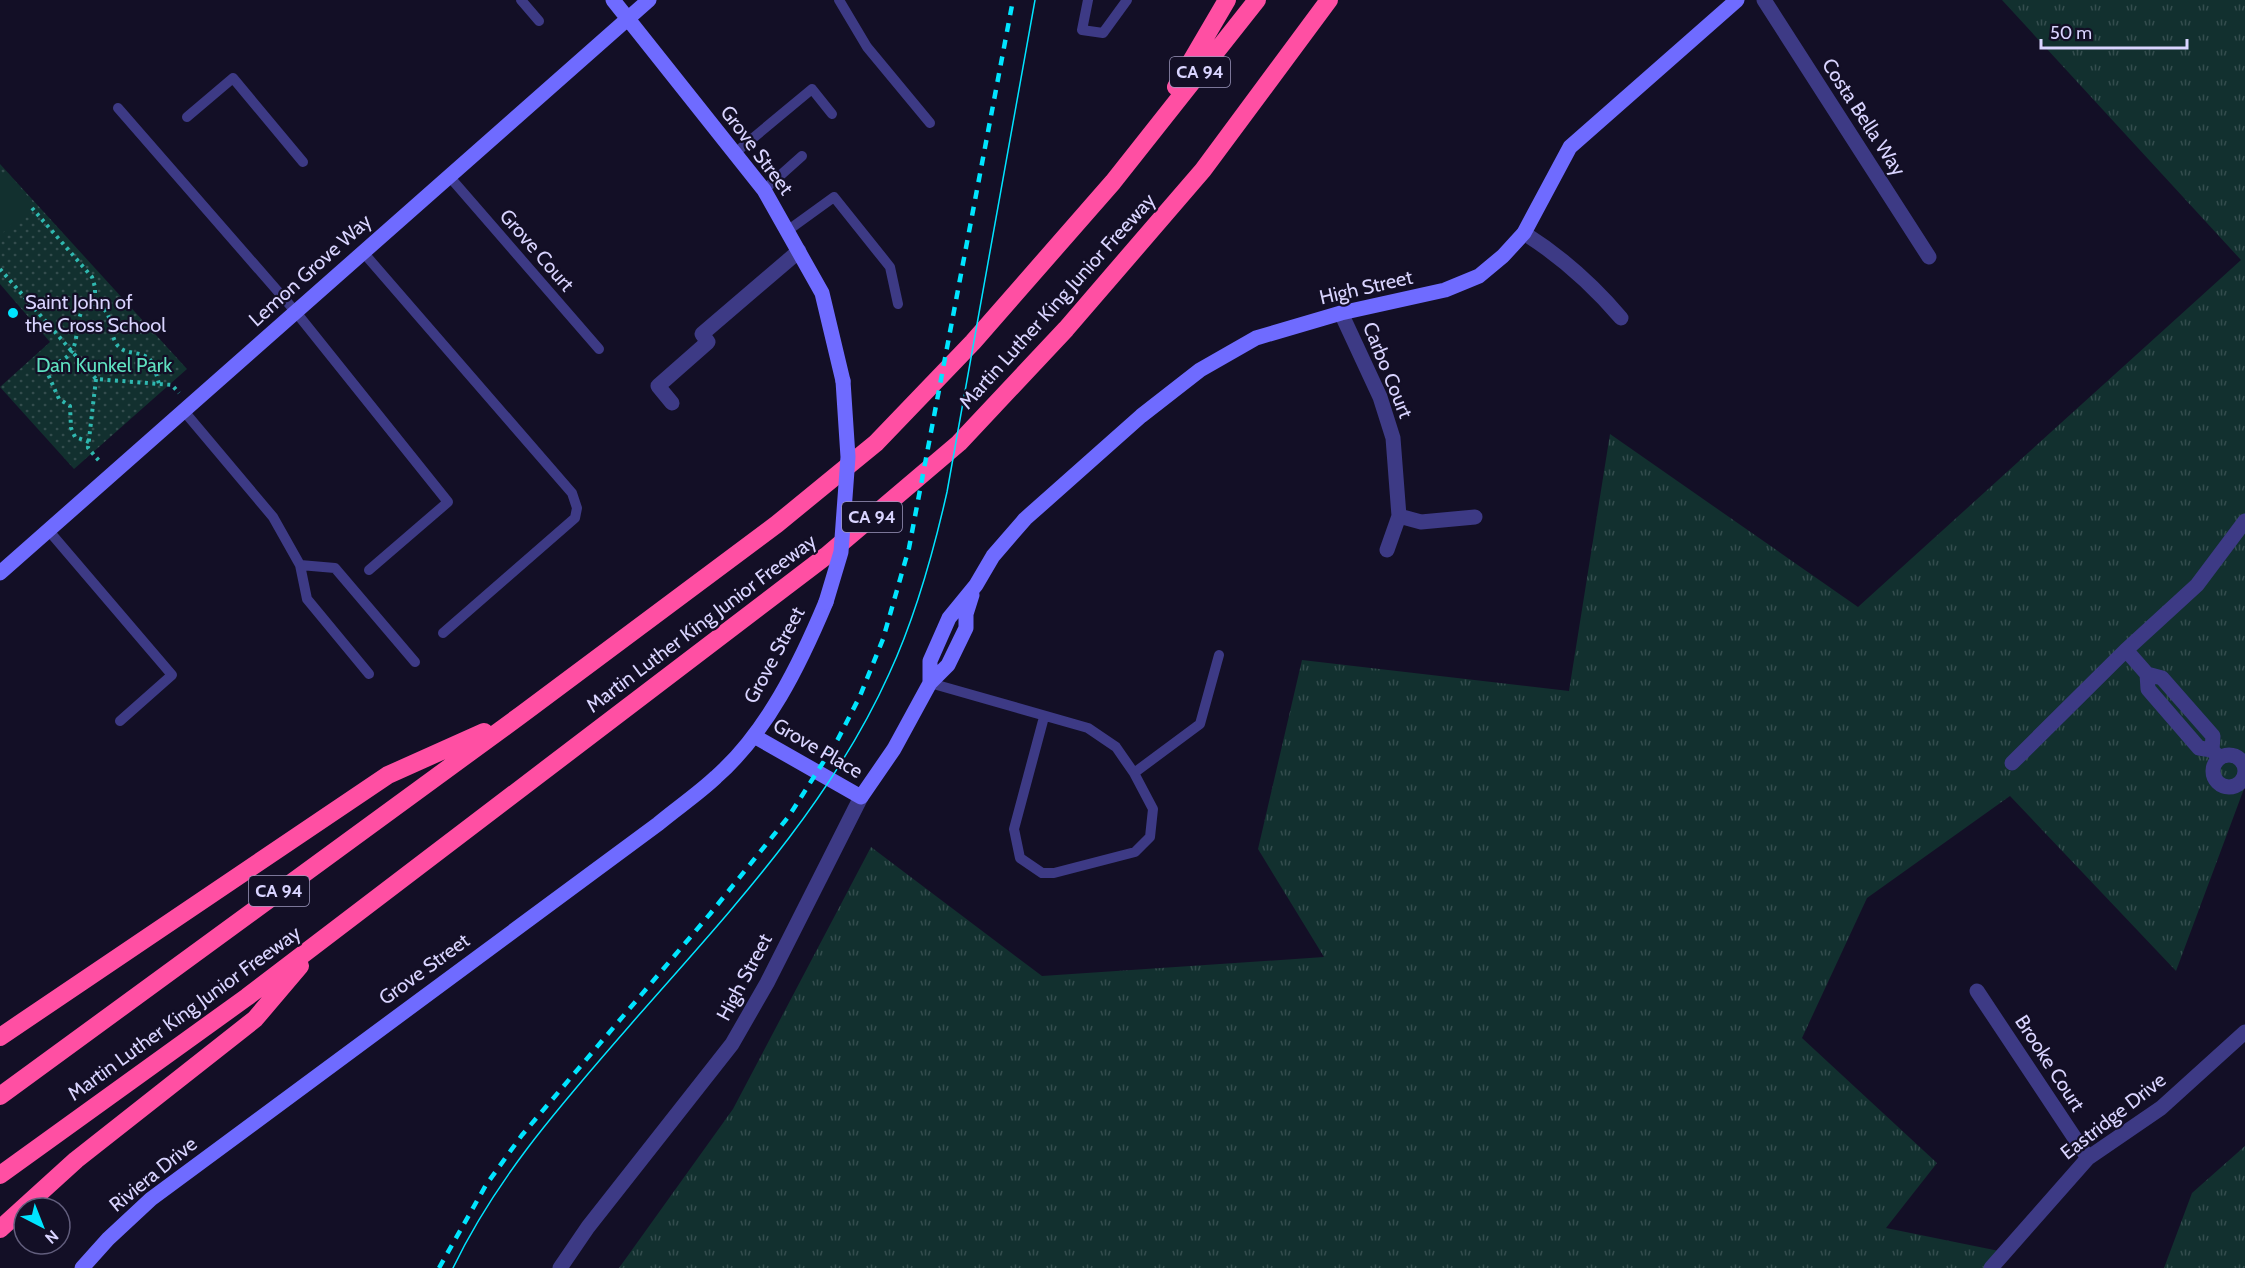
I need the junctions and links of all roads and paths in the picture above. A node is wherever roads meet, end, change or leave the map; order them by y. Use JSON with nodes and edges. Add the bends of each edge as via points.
{"nodes":[{"id":1,"x":521,"y":0,"type":"edge"},
{"id":2,"x":613,"y":0,"type":"edge"},
{"id":3,"x":649,"y":0,"type":"edge"},
{"id":4,"x":839,"y":0,"type":"edge"},
{"id":5,"x":1088,"y":0,"type":"edge"},
{"id":6,"x":1127,"y":0,"type":"edge"},
{"id":7,"x":1227,"y":0,"type":"edge"},
{"id":8,"x":1257,"y":0,"type":"edge"},
{"id":9,"x":1329,"y":0,"type":"edge"},
{"id":10,"x":1737,"y":0,"type":"edge"},
{"id":11,"x":1764,"y":0,"type":"edge"},
{"id":12,"x":628,"y":18,"type":"junction"},
{"id":13,"x":539,"y":21,"type":"dead end"},
{"id":14,"x":118,"y":108,"type":"dead end"},
{"id":15,"x":832,"y":114,"type":"dead end"},
{"id":16,"x":187,"y":117,"type":"dead end"},
{"id":17,"x":930,"y":123,"type":"dead end"},
{"id":18,"x":1143,"y":143,"type":"junction"},
{"id":19,"x":735,"y":153,"type":"junction"},
{"id":20,"x":802,"y":156,"type":"dead end"},
{"id":21,"x":303,"y":162,"type":"dead end"},
{"id":22,"x":448,"y":176,"type":"junction"},
{"id":23,"x":764,"y":190,"type":"junction"},
{"id":24,"x":32,"y":208,"type":"dead end"},
{"id":25,"x":788,"y":231,"type":"junction"},
{"id":26,"x":1524,"y":233,"type":"junction"},
{"id":27,"x":362,"y":251,"type":"junction"},
{"id":28,"x":798,"y":251,"type":"junction"},
{"id":29,"x":1929,"y":257,"type":"dead end"},
{"id":30,"x":0,"y":269,"type":"edge"},
{"id":31,"x":898,"y":304,"type":"dead end"},
{"id":32,"x":95,"y":306,"type":"junction"},
{"id":33,"x":296,"y":311,"type":"junction"},
{"id":34,"x":1341,"y":313,"type":"junction"},
{"id":35,"x":1621,"y":318,"type":"dead end"},
{"id":36,"x":599,"y":349,"type":"dead end"},
{"id":37,"x":72,"y":351,"type":"junction"},
{"id":38,"x":96,"y":379,"type":"junction"},
{"id":39,"x":159,"y":384,"type":"junction"},
{"id":40,"x":672,"y":403,"type":"dead end"},
{"id":41,"x":187,"y":407,"type":"junction"},
{"id":42,"x":88,"y":442,"type":"junction"},
{"id":43,"x":111,"y":474,"type":"junction"},
{"id":44,"x":1399,"y":516,"type":"junction"},
{"id":45,"x":1475,"y":518,"type":"dead end"},
{"id":46,"x":2245,"y":521,"type":"edge"},
{"id":47,"x":49,"y":531,"type":"junction"},
{"id":48,"x":1388,"y":550,"type":"dead end"},
{"id":49,"x":300,"y":565,"type":"junction"},
{"id":50,"x":369,"y":570,"type":"dead end"},
{"id":51,"x":0,"y":573,"type":"edge"},
{"id":52,"x":443,"y":633,"type":"dead end"},
{"id":53,"x":2126,"y":650,"type":"junction"},
{"id":54,"x":1219,"y":654,"type":"dead end"},
{"id":55,"x":415,"y":662,"type":"dead end"},
{"id":56,"x":369,"y":674,"type":"dead end"},
{"id":57,"x":930,"y":683,"type":"junction"},
{"id":58,"x":521,"y":715,"type":"junction"},
{"id":59,"x":1044,"y":717,"type":"junction"},
{"id":60,"x":120,"y":721,"type":"dead end"},
{"id":61,"x":754,"y":736,"type":"junction"},
{"id":62,"x":2216,"y":754,"type":"junction"},
{"id":63,"x":2012,"y":763,"type":"dead end"},
{"id":64,"x":1134,"y":773,"type":"junction"},
{"id":65,"x":2242,"y":785,"type":"edge"},
{"id":66,"x":861,"y":797,"type":"junction"},
{"id":67,"x":325,"y":938,"type":"junction"},
{"id":68,"x":1977,"y":991,"type":"dead end"},
{"id":69,"x":2245,"y":1032,"type":"edge"},
{"id":70,"x":0,"y":1037,"type":"edge"},
{"id":71,"x":0,"y":1096,"type":"edge"},
{"id":72,"x":256,"y":1119,"type":"joint"},
{"id":73,"x":2088,"y":1158,"type":"junction"},
{"id":74,"x":0,"y":1175,"type":"edge"},
{"id":75,"x":0,"y":1229,"type":"edge"},
{"id":76,"x":82,"y":1268,"type":"edge"},
{"id":77,"x":560,"y":1268,"type":"edge"},
{"id":78,"x":1991,"y":1268,"type":"edge"}],
"edges":[{"from":1,"to":13,"type":"lane"},
{"from":2,"to":12,"type":"main road","name":"Grove Street"},
{"from":3,"to":12,"type":"main road","name":"Lemon Grove Way"},
{"from":4,"to":17,"type":"lane","via":[[867,47]]},
{"from":5,"to":6,"type":"lane","via":[[1082,30],[1103,33]]},
{"from":7,"to":18,"type":"highway"},
{"from":8,"to":18,"type":"highway","name":"Martin Luther King Junior Freeway","number":"CA 94"},
{"from":9,"to":67,"type":"highway","name":"Martin Luther King Junior Freeway","number":"CA 94","via":[[1203,170],[1066,329],[959,443],[826,556]]},
{"from":10,"to":26,"type":"main road","name":"High Street","via":[[1570,147]]},
{"from":11,"to":29,"type":"street","name":"Costa Bella Way"},
{"from":12,"to":19,"type":"main road","name":"Grove Street"},
{"from":12,"to":22,"type":"main road","name":"Lemon Grove Way"},
{"from":14,"to":33,"type":"lane"},
{"from":15,"to":19,"type":"lane","via":[[812,89]]},
{"from":16,"to":21,"type":"lane","via":[[233,78]]},
{"from":18,"to":58,"type":"highway","name":"Martin Luther King Junior Freeway","number":"CA 94","via":[[973,342],[876,442],[777,524]]},
{"from":19,"to":23,"type":"main road","name":"Grove Street"},
{"from":20,"to":23,"type":"lane"},
{"from":22,"to":27,"type":"main road","name":"Lemon Grove Way"},
{"from":22,"to":36,"type":"lane","name":"Grove Court"},
{"from":23,"to":25,"type":"main road","name":"Grove Street"},
{"from":24,"to":32,"type":"path","via":[[92,277]]},
{"from":25,"to":28,"type":"main road","name":"Grove Street"},
{"from":25,"to":31,"type":"lane","via":[[834,197],[890,267]]},
{"from":26,"to":34,"type":"main road","name":"High Street","via":[[1479,276],[1445,290]]},
{"from":26,"to":35,"type":"street","via":[[1559,255]]},
{"from":27,"to":33,"type":"main road","name":"Lemon Grove Way"},
{"from":27,"to":52,"type":"lane","via":[[572,493],[577,508],[575,518]]},
{"from":28,"to":40,"type":"street","via":[[702,334],[708,342],[658,386]]},
{"from":28,"to":61,"type":"main road","name":"Grove Street","bridge":true,"via":[[822,293],[843,381],[848,457],[841,552],[826,602],[804,652]]},
{"from":30,"to":37,"type":"path"},
{"from":32,"to":37,"type":"path","via":[[83,309],[76,321]]},
{"from":32,"to":39,"type":"path","via":[[110,316],[119,347],[129,353],[141,353],[152,362]]},
{"from":33,"to":41,"type":"main road","name":"Lemon Grove Way"},
{"from":33,"to":50,"type":"lane","via":[[448,502]]},
{"from":34,"to":44,"type":"street","name":"Carbo Court","via":[[1380,397],[1393,438]]},
{"from":34,"to":57,"type":"main road","name":"High Street","via":[[1256,339],[1200,370],[1141,416],[1025,519],[949,618],[930,661]]},
{"from":37,"to":38,"type":"path"},
{"from":37,"to":42,"type":"path","via":[[47,372],[59,399],[70,406],[75,437]]},
{"from":38,"to":39,"type":"path"},
{"from":38,"to":42,"type":"path"},
{"from":39,"to":41,"type":"path","via":[[172,385]]},
{"from":41,"to":43,"type":"main road","name":"Lemon Grove Way"},
{"from":41,"to":49,"type":"lane","via":[[273,517]]},
{"from":42,"to":43,"type":"path","via":[[88,448]]},
{"from":43,"to":47,"type":"main road","name":"Lemon Grove Way"},
{"from":44,"to":45,"type":"street","via":[[1420,522]]},
{"from":44,"to":48,"type":"street","name":"Carbo Court"},
{"from":46,"to":53,"type":"street","via":[[2197,585]]},
{"from":47,"to":51,"type":"main road","name":"Lemon Grove Way"},
{"from":47,"to":60,"type":"lane","via":[[172,675]]},
{"from":49,"to":55,"type":"lane","via":[[335,568]]},
{"from":49,"to":56,"type":"lane","via":[[307,599]]},
{"from":53,"to":62,"type":"street","via":[[2147,674],[2162,678],[2198,719],[2212,736]]},
{"from":53,"to":63,"type":"street"},
{"from":54,"to":64,"type":"lane","via":[[1200,724]]},
{"from":57,"to":59,"type":"lane"},
{"from":57,"to":66,"type":"main road","name":"High Street","via":[[894,749]]},
{"from":58,"to":70,"type":"highway","via":[[388,775]]},
{"from":58,"to":71,"type":"highway","name":"Martin Luther King Junior Freeway","number":"CA 94"},
{"from":59,"to":64,"type":"lane","via":[[1088,728],[1116,747]]},
{"from":59,"to":64,"type":"lane","via":[[1014,829],[1020,858],[1042,873],[1135,852],[1150,837],[1153,809]]},
{"from":61,"to":66,"type":"main road","name":"Grove Place"},
{"from":61,"to":72,"type":"main road","name":"Grove Street","via":[[717,777],[658,824]]},
{"from":62,"to":65,"type":"street","via":[[2234,756],[2242,762]]},
{"from":62,"to":65,"type":"street","via":[[2213,773],[2217,782],[2231,787]]},
{"from":66,"to":77,"type":"street","name":"High Street","via":[[732,1044]]},
{"from":67,"to":74,"type":"highway","name":"Martin Luther King Junior Freeway","number":"CA 94"},
{"from":67,"to":75,"type":"highway","via":[[255,1019],[76,1160]]},
{"from":68,"to":73,"type":"street","name":"Brooke Court"},
{"from":69,"to":73,"type":"street","name":"Eastridge Drive","via":[[2161,1108]]},
{"from":72,"to":76,"type":"main road","name":"Riviera Drive","via":[[151,1198]]},
{"from":73,"to":78,"type":"street","name":"Eastridge Drive"}]}
